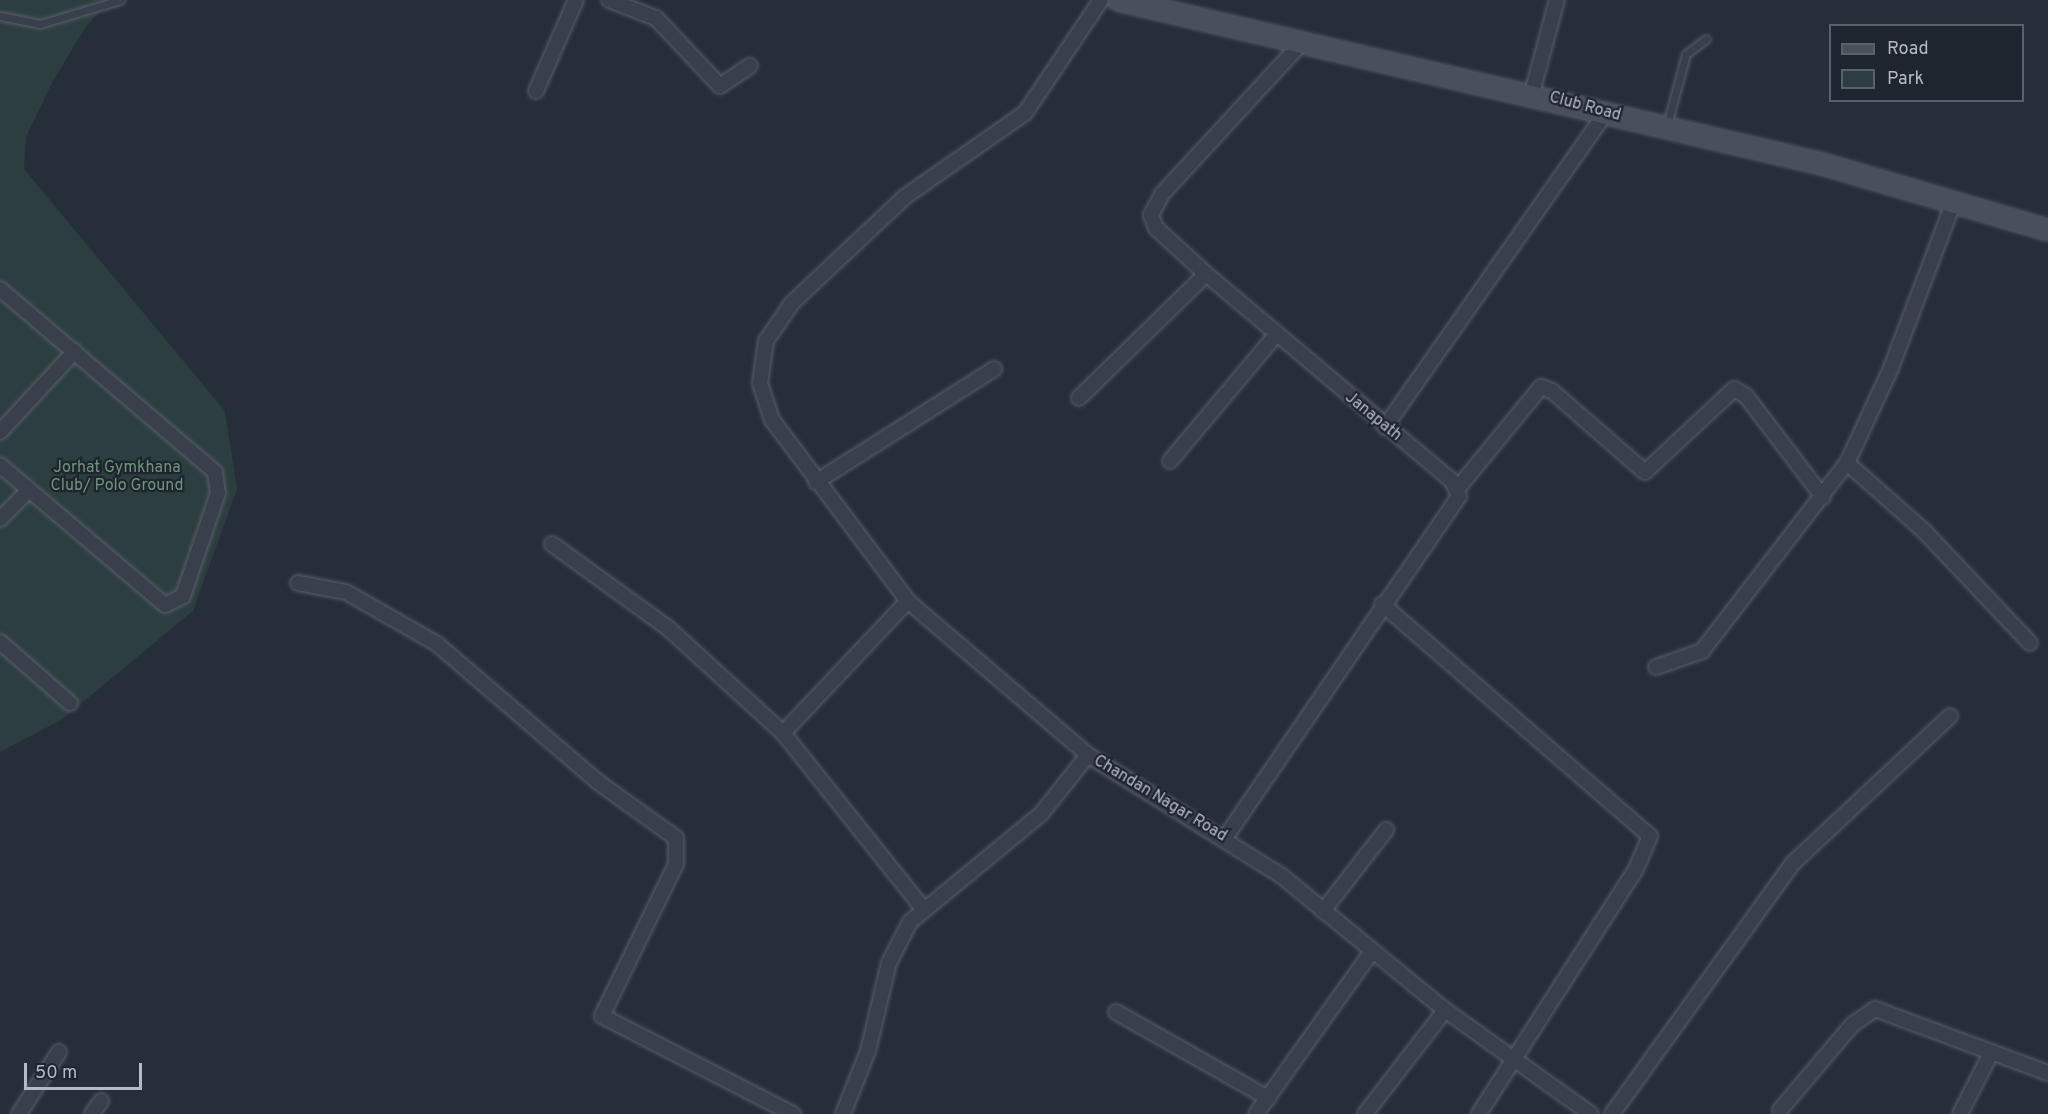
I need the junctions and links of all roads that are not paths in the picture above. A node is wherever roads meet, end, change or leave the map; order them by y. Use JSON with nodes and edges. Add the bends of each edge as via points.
{"nodes":[{"id":1,"x":120,"y":0,"type":"edge"},
{"id":2,"x":576,"y":0,"type":"edge"},
{"id":3,"x":609,"y":0,"type":"edge"},
{"id":4,"x":1101,"y":0,"type":"edge"},
{"id":5,"x":1118,"y":0,"type":"edge"},
{"id":6,"x":1557,"y":0,"type":"edge"},
{"id":7,"x":0,"y":16,"type":"edge"},
{"id":8,"x":1706,"y":39,"type":"dead end"},
{"id":9,"x":1303,"y":41,"type":"junction"},
{"id":10,"x":750,"y":66,"type":"dead end"},
{"id":11,"x":536,"y":91,"type":"dead end"},
{"id":12,"x":1532,"y":93,"type":"junction"},
{"id":13,"x":1606,"y":113,"type":"junction"},
{"id":14,"x":1666,"y":128,"type":"junction"},
{"id":15,"x":1954,"y":201,"type":"junction"},
{"id":16,"x":2048,"y":230,"type":"edge"},
{"id":17,"x":1206,"y":274,"type":"junction"},
{"id":18,"x":0,"y":289,"type":"edge"},
{"id":19,"x":1275,"y":336,"type":"junction"},
{"id":20,"x":75,"y":351,"type":"junction"},
{"id":21,"x":994,"y":369,"type":"dead end"},
{"id":22,"x":1079,"y":398,"type":"dead end"},
{"id":23,"x":1385,"y":428,"type":"junction"},
{"id":24,"x":0,"y":432,"type":"edge"},
{"id":25,"x":1170,"y":461,"type":"dead end"},
{"id":26,"x":1847,"y":463,"type":"junction"},
{"id":27,"x":0,"y":465,"type":"edge"},
{"id":28,"x":816,"y":482,"type":"junction"},
{"id":29,"x":1458,"y":488,"type":"junction"},
{"id":30,"x":29,"y":490,"type":"junction"},
{"id":31,"x":1823,"y":497,"type":"junction"},
{"id":32,"x":0,"y":519,"type":"edge"},
{"id":33,"x":552,"y":544,"type":"dead end"},
{"id":34,"x":298,"y":583,"type":"dead end"},
{"id":35,"x":908,"y":602,"type":"junction"},
{"id":36,"x":1382,"y":604,"type":"junction"},
{"id":37,"x":2031,"y":643,"type":"dead end"},
{"id":38,"x":1,"y":646,"type":"edge"},
{"id":39,"x":1656,"y":667,"type":"dead end"},
{"id":40,"x":70,"y":703,"type":"dead end"},
{"id":41,"x":1950,"y":716,"type":"dead end"},
{"id":42,"x":783,"y":733,"type":"junction"},
{"id":43,"x":1088,"y":755,"type":"junction"},
{"id":44,"x":1386,"y":830,"type":"dead end"},
{"id":45,"x":1225,"y":838,"type":"junction"},
{"id":46,"x":922,"y":907,"type":"junction"},
{"id":47,"x":1323,"y":911,"type":"junction"},
{"id":48,"x":1371,"y":953,"type":"junction"},
{"id":49,"x":1445,"y":1010,"type":"junction"},
{"id":50,"x":1116,"y":1012,"type":"dead end"},
{"id":51,"x":59,"y":1052,"type":"dead end"},
{"id":52,"x":1991,"y":1053,"type":"junction"},
{"id":53,"x":1514,"y":1061,"type":"junction"},
{"id":54,"x":2048,"y":1073,"type":"edge"},
{"id":55,"x":1268,"y":1098,"type":"junction"},
{"id":56,"x":101,"y":1101,"type":"dead end"},
{"id":57,"x":1780,"y":1110,"type":"dead end"},
{"id":58,"x":19,"y":1114,"type":"edge"},
{"id":59,"x":92,"y":1114,"type":"edge"},
{"id":60,"x":793,"y":1114,"type":"edge"},
{"id":61,"x":843,"y":1114,"type":"edge"},
{"id":62,"x":1256,"y":1114,"type":"edge"},
{"id":63,"x":1365,"y":1114,"type":"edge"},
{"id":64,"x":1479,"y":1114,"type":"edge"},
{"id":65,"x":1591,"y":1114,"type":"edge"},
{"id":66,"x":1612,"y":1114,"type":"edge"},
{"id":67,"x":1960,"y":1114,"type":"edge"}],
"edges":[{"from":1,"to":7,"type":"lane","via":[[40,24]]},
{"from":2,"to":11,"type":"street"},
{"from":3,"to":10,"type":"street","via":[[656,18],[720,86]]},
{"from":4,"to":28,"type":"street","via":[[1025,113],[906,196],[776,322],[762,362],[764,403]]},
{"from":5,"to":9,"type":"street","name":"Club Road"},
{"from":6,"to":12,"type":"street"},
{"from":8,"to":14,"type":"lane","via":[[1686,54]]},
{"from":9,"to":12,"type":"street","name":"Club Road","via":[[1486,87]]},
{"from":9,"to":17,"type":"street","name":"Janapath","via":[[1152,206],[1156,228]]},
{"from":12,"to":13,"type":"street","name":"Club Road"},
{"from":13,"to":14,"type":"street","name":"Club Road"},
{"from":13,"to":23,"type":"street"},
{"from":14,"to":15,"type":"street","name":"Club Road"},
{"from":15,"to":16,"type":"street","name":"Club Road"},
{"from":15,"to":26,"type":"street","via":[[1891,368]]},
{"from":17,"to":19,"type":"street","name":"Janapath"},
{"from":17,"to":22,"type":"street"},
{"from":18,"to":20,"type":"street"},
{"from":19,"to":23,"type":"street","name":"Janapath"},
{"from":19,"to":25,"type":"street"},
{"from":20,"to":24,"type":"street"},
{"from":20,"to":30,"type":"street","via":[[214,472],[218,493],[183,596],[165,605]]},
{"from":21,"to":28,"type":"street"},
{"from":23,"to":29,"type":"street","name":"Janapath"},
{"from":26,"to":31,"type":"street"},
{"from":26,"to":37,"type":"street","via":[[1924,531]]},
{"from":27,"to":30,"type":"street"},
{"from":28,"to":35,"type":"street"},
{"from":29,"to":31,"type":"street","via":[[1541,387],[1552,391],[1645,472],[1734,389],[1746,396]]},
{"from":29,"to":36,"type":"street","via":[[1455,506]]},
{"from":30,"to":32,"type":"street"},
{"from":31,"to":39,"type":"street","via":[[1702,651]]},
{"from":33,"to":42,"type":"street","via":[[668,628]]},
{"from":34,"to":60,"type":"street","via":[[346,592],[428,638],[598,782],[675,838],[676,864],[602,1016]]},
{"from":35,"to":42,"type":"street"},
{"from":35,"to":43,"type":"street"},
{"from":36,"to":45,"type":"street"},
{"from":36,"to":53,"type":"street","via":[[1650,836],[1636,869]]},
{"from":38,"to":40,"type":"street"},
{"from":41,"to":66,"type":"street","via":[[1793,863]]},
{"from":42,"to":46,"type":"street"},
{"from":43,"to":45,"type":"street","name":"Chandan Nagar Road"},
{"from":43,"to":46,"type":"street","name":"Chandan Nagar Road","via":[[1041,814]]},
{"from":44,"to":47,"type":"street"},
{"from":45,"to":47,"type":"street","name":"Chandan Nagar Road"},
{"from":46,"to":61,"type":"street","name":"Chandan Nagar Road","via":[[896,945],[868,1051]]},
{"from":47,"to":48,"type":"street","name":"Chandan Nagar Road"},
{"from":48,"to":49,"type":"street","name":"Chandan Nagar Road"},
{"from":48,"to":55,"type":"street"},
{"from":49,"to":53,"type":"street","name":"Chandan Nagar Road"},
{"from":49,"to":63,"type":"street"},
{"from":50,"to":55,"type":"street"},
{"from":51,"to":58,"type":"street"},
{"from":52,"to":54,"type":"street"},
{"from":52,"to":57,"type":"street","via":[[1884,1012],[1866,1011]]},
{"from":52,"to":67,"type":"street"},
{"from":53,"to":64,"type":"street"},
{"from":53,"to":65,"type":"street","name":"Chandan Nagar Road"},
{"from":55,"to":62,"type":"street"},
{"from":56,"to":59,"type":"street"}]}
